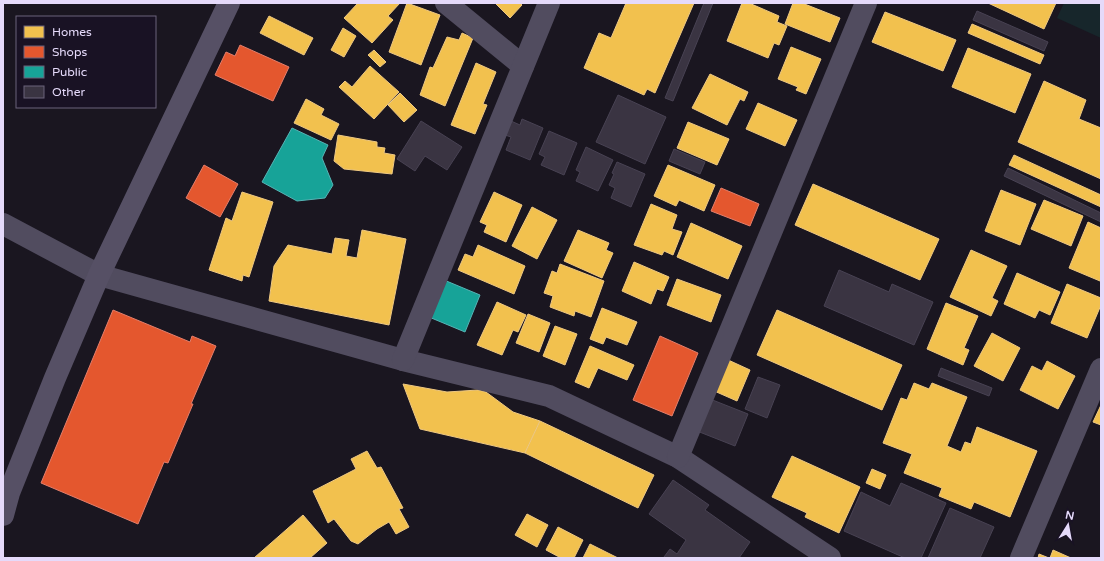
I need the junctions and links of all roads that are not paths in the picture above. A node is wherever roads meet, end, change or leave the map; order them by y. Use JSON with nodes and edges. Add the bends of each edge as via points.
{"nodes":[{"id":1,"x":229,"y":3,"type":"edge"},
{"id":2,"x":446,"y":3,"type":"edge"},
{"id":3,"x":549,"y":3,"type":"edge"},
{"id":4,"x":866,"y":3,"type":"edge"},
{"id":5,"x":523,"y":66,"type":"junction"},
{"id":6,"x":3,"y":224,"type":"edge"},
{"id":7,"x":99,"y":275,"type":"junction"},
{"id":8,"x":403,"y":360,"type":"junction"},
{"id":9,"x":1101,"y":369,"type":"edge"},
{"id":10,"x":678,"y":457,"type":"junction"},
{"id":11,"x":3,"y":515,"type":"edge"},
{"id":12,"x":830,"y":558,"type":"edge"},
{"id":13,"x":1021,"y":558,"type":"edge"}],
"edges":[{"from":1,"to":7,"type":"street"},
{"from":2,"to":5,"type":"street"},
{"from":3,"to":5,"type":"street"},
{"from":4,"to":10,"type":"street"},
{"from":5,"to":8,"type":"street"},
{"from":6,"to":7,"type":"street"},
{"from":7,"to":8,"type":"street"},
{"from":7,"to":11,"type":"street","via":[[55,378],[9,493]]},
{"from":8,"to":10,"type":"street","via":[[549,396]]},
{"from":9,"to":13,"type":"street"},
{"from":10,"to":12,"type":"street"}]}
